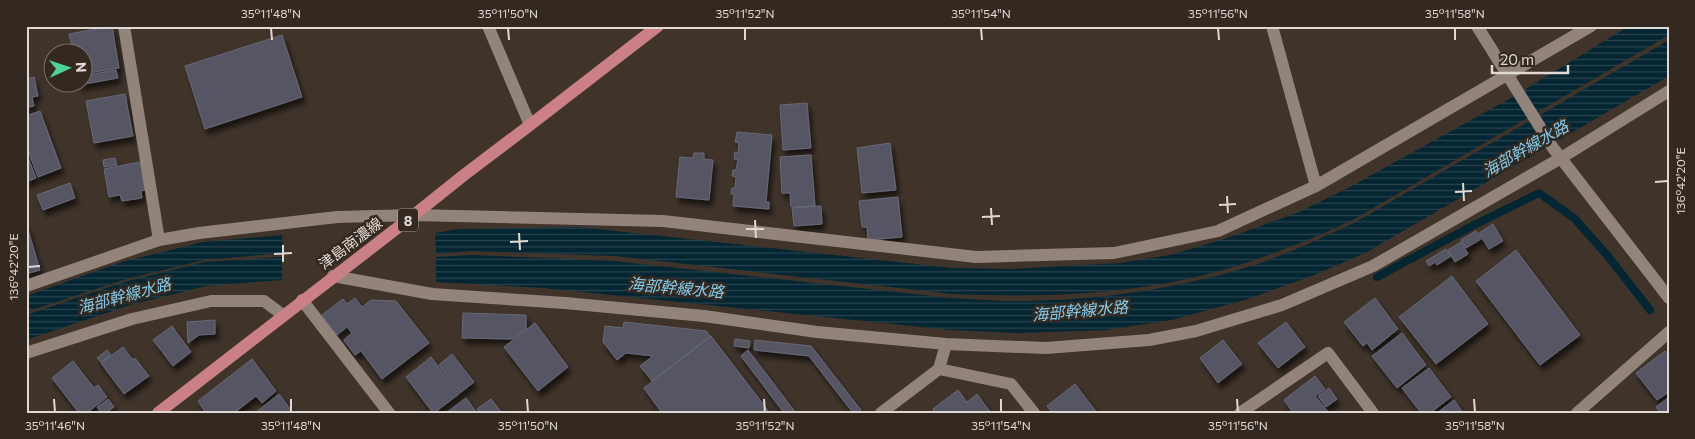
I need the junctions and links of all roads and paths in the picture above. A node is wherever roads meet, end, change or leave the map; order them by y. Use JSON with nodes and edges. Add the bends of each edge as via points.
{"nodes":[{"id":1,"x":124,"y":26,"type":"edge"},
{"id":2,"x":488,"y":26,"type":"edge"},
{"id":3,"x":658,"y":26,"type":"edge"},
{"id":4,"x":1272,"y":26,"type":"edge"},
{"id":5,"x":1477,"y":26,"type":"edge"},
{"id":6,"x":1592,"y":26,"type":"edge"},
{"id":7,"x":1506,"y":75,"type":"junction"},
{"id":8,"x":1669,"y":92,"type":"edge"},
{"id":9,"x":530,"y":126,"type":"junction"},
{"id":10,"x":1562,"y":158,"type":"junction"},
{"id":11,"x":1316,"y":186,"type":"junction"},
{"id":12,"x":414,"y":215,"type":"junction"},
{"id":13,"x":159,"y":240,"type":"junction"},
{"id":14,"x":333,"y":276,"type":"junction"},
{"id":15,"x":26,"y":286,"type":"edge"},
{"id":16,"x":1669,"y":298,"type":"edge"},
{"id":17,"x":302,"y":300,"type":"junction"},
{"id":18,"x":283,"y":315,"type":"junction"},
{"id":19,"x":1669,"y":332,"type":"edge"},
{"id":20,"x":946,"y":344,"type":"junction"},
{"id":21,"x":26,"y":353,"type":"edge"},
{"id":22,"x":939,"y":369,"type":"junction"},
{"id":23,"x":158,"y":413,"type":"edge"},
{"id":24,"x":389,"y":413,"type":"edge"},
{"id":25,"x":881,"y":413,"type":"edge"},
{"id":26,"x":1034,"y":413,"type":"edge"},
{"id":27,"x":1240,"y":413,"type":"edge"},
{"id":28,"x":1373,"y":413,"type":"edge"},
{"id":29,"x":1577,"y":413,"type":"edge"}],
"edges":[{"from":1,"to":13,"type":"street"},
{"from":2,"to":9,"type":"street"},
{"from":3,"to":9,"type":"main road","name":"津島南濃線","number":"8"},
{"from":4,"to":11,"type":"street"},
{"from":5,"to":7,"type":"street"},
{"from":6,"to":7,"type":"street"},
{"from":7,"to":10,"type":"street"},
{"from":7,"to":11,"type":"street"},
{"from":8,"to":10,"type":"street"},
{"from":9,"to":12,"type":"main road","name":"津島南濃線","number":"8"},
{"from":10,"to":16,"type":"street"},
{"from":10,"to":20,"type":"street","via":[[1373,266],[1282,305],[1206,328],[1149,340],[1046,348]]},
{"from":11,"to":12,"type":"street","via":[[1218,231],[1114,253],[1094,254],[976,257],[663,221]]},
{"from":12,"to":13,"type":"street","via":[[337,217]]},
{"from":12,"to":14,"type":"main road","name":"津島南濃線","number":"8"},
{"from":13,"to":15,"type":"street"},
{"from":14,"to":17,"type":"main road","name":"津島南濃線","number":"8"},
{"from":14,"to":20,"type":"street","via":[[432,294],[704,316],[817,332]]},
{"from":17,"to":18,"type":"main road","name":"津島南濃線","number":"8"},
{"from":17,"to":24,"type":"street"},
{"from":18,"to":21,"type":"street","via":[[264,301],[211,301],[132,319]]},
{"from":18,"to":23,"type":"main road","name":"津島南濃線","number":"8"},
{"from":19,"to":29,"type":"street"},
{"from":20,"to":22,"type":"street"},
{"from":22,"to":25,"type":"street"},
{"from":22,"to":26,"type":"street","via":[[1011,384]]},
{"from":27,"to":28,"type":"street","via":[[1328,353]]}]}
